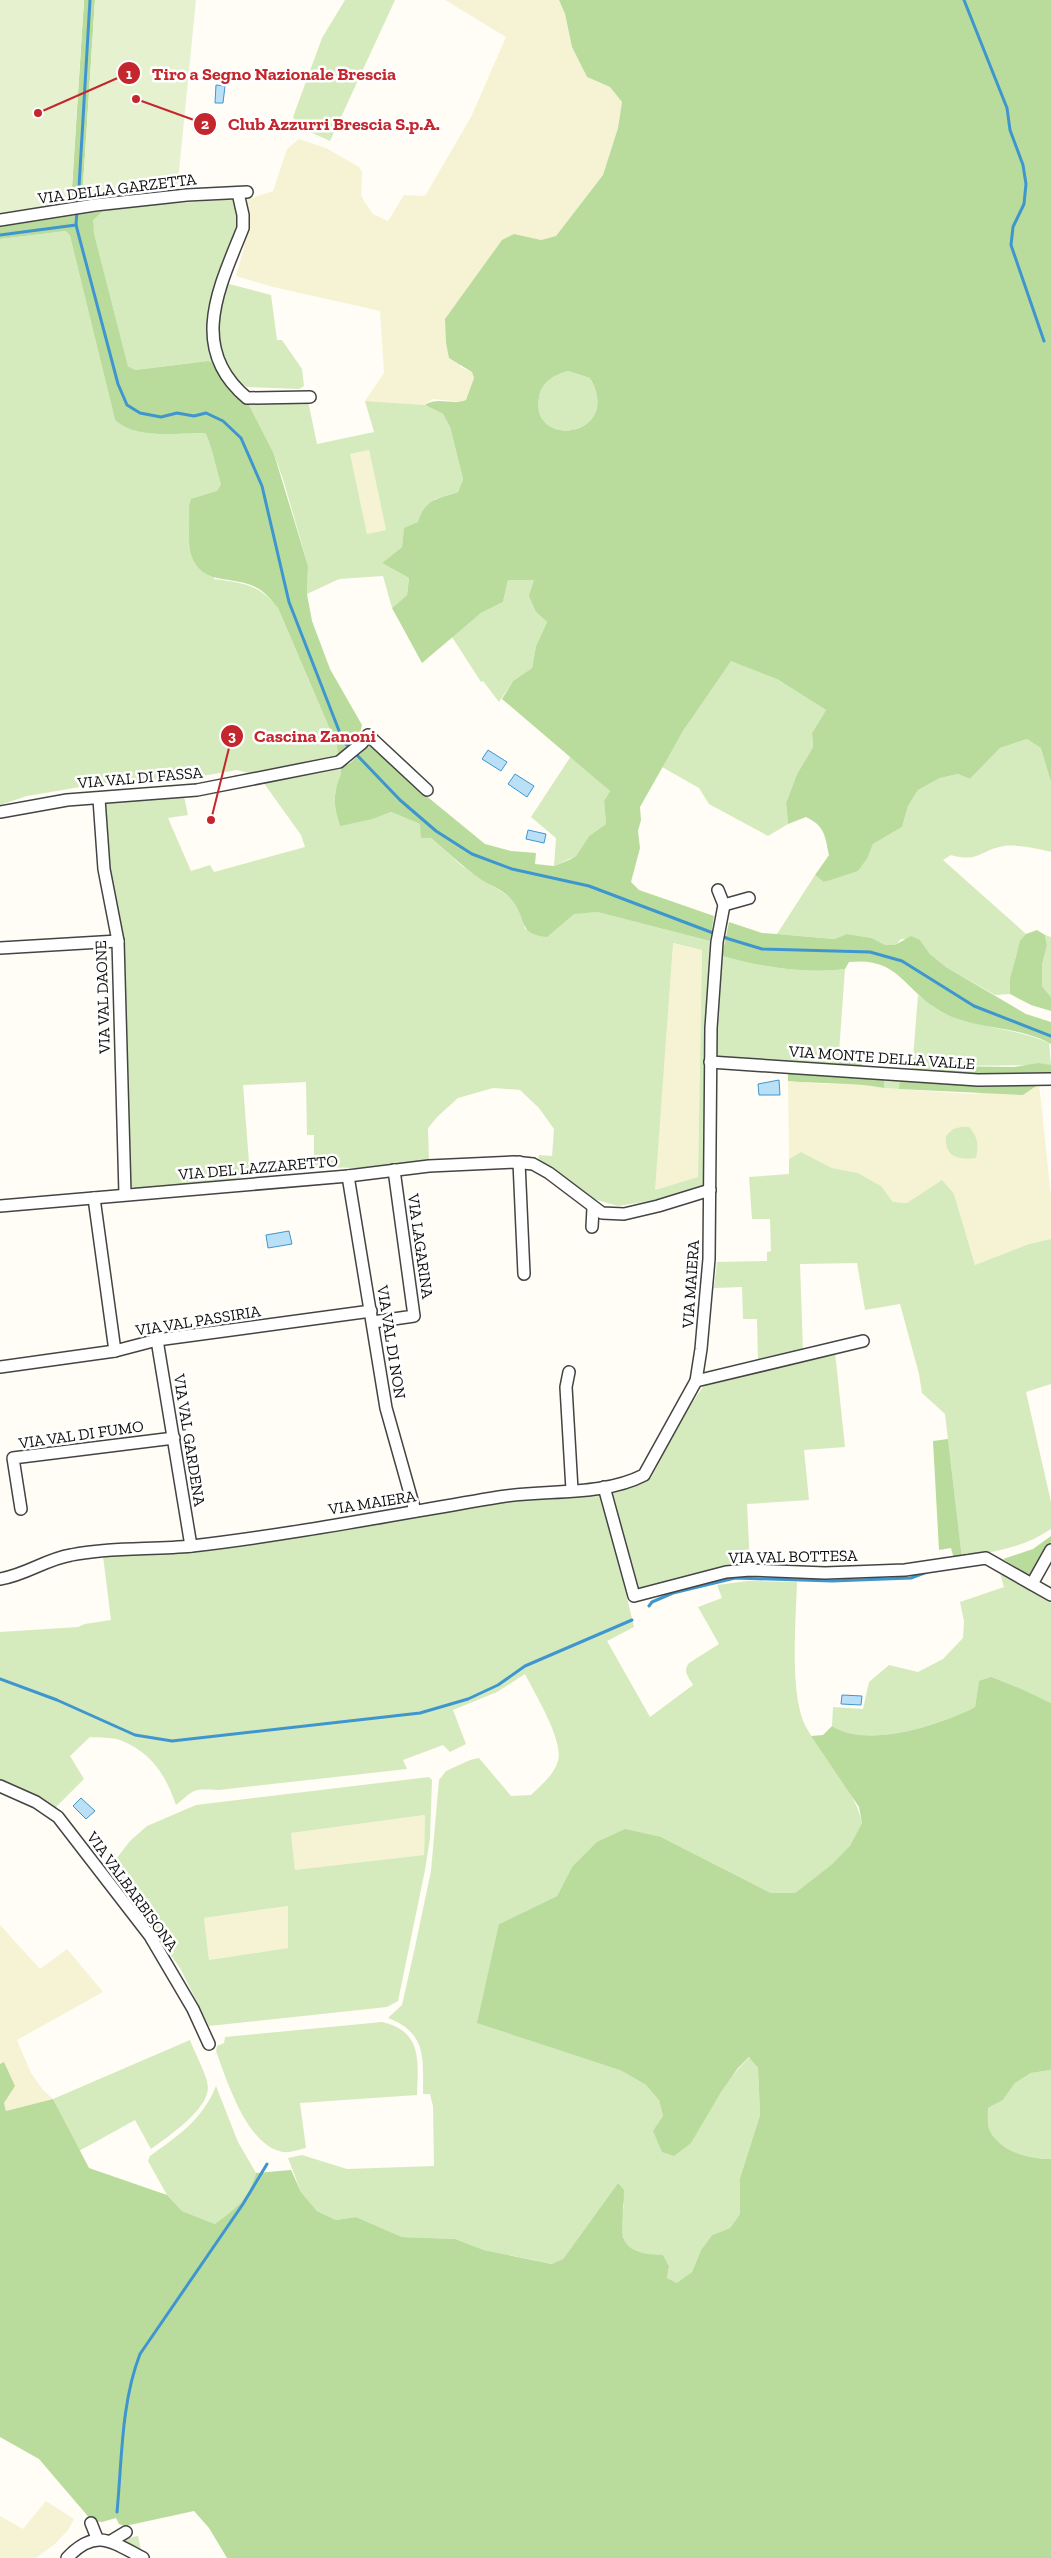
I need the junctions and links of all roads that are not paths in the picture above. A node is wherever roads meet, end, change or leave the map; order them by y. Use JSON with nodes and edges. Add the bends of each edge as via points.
{"nodes":[{"id":1,"x":0,"y":220,"type":"edge"},
{"id":2,"x":310,"y":397,"type":"dead end"},
{"id":3,"x":427,"y":790,"type":"dead end"},
{"id":4,"x":100,"y":799,"type":"junction"},
{"id":5,"x":0,"y":812,"type":"edge"},
{"id":6,"x":718,"y":890,"type":"dead end"},
{"id":7,"x":749,"y":898,"type":"dead end"},
{"id":8,"x":724,"y":904,"type":"junction"},
{"id":9,"x":118,"y":941,"type":"junction"},
{"id":10,"x":0,"y":948,"type":"edge"},
{"id":11,"x":710,"y":1062,"type":"junction"},
{"id":12,"x":1051,"y":1079,"type":"edge"},
{"id":13,"x":519,"y":1162,"type":"junction"},
{"id":14,"x":394,"y":1170,"type":"junction"},
{"id":15,"x":348,"y":1176,"type":"junction"},
{"id":16,"x":710,"y":1190,"type":"junction"},
{"id":17,"x":125,"y":1194,"type":"junction"},
{"id":18,"x":94,"y":1198,"type":"junction"},
{"id":19,"x":0,"y":1206,"type":"edge"},
{"id":20,"x":593,"y":1208,"type":"junction"},
{"id":21,"x":592,"y":1227,"type":"dead end"},
{"id":22,"x":524,"y":1274,"type":"dead end"},
{"id":23,"x":372,"y":1316,"type":"junction"},
{"id":24,"x":157,"y":1340,"type":"junction"},
{"id":25,"x":863,"y":1341,"type":"dead end"},
{"id":26,"x":115,"y":1351,"type":"junction"},
{"id":27,"x":0,"y":1367,"type":"edge"},
{"id":28,"x":569,"y":1372,"type":"dead end"},
{"id":29,"x":696,"y":1381,"type":"junction"},
{"id":30,"x":174,"y":1438,"type":"junction"},
{"id":31,"x":604,"y":1487,"type":"junction"},
{"id":32,"x":572,"y":1490,"type":"junction"},
{"id":33,"x":21,"y":1509,"type":"dead end"},
{"id":34,"x":415,"y":1511,"type":"junction"},
{"id":35,"x":191,"y":1546,"type":"junction"},
{"id":36,"x":1051,"y":1550,"type":"edge"},
{"id":37,"x":0,"y":1579,"type":"edge"},
{"id":38,"x":1032,"y":1584,"type":"junction"},
{"id":39,"x":1051,"y":1596,"type":"edge"},
{"id":40,"x":0,"y":1786,"type":"edge"},
{"id":41,"x":209,"y":2044,"type":"dead end"},
{"id":42,"x":91,"y":2523,"type":"dead end"},
{"id":43,"x":126,"y":2532,"type":"dead end"},
{"id":44,"x":97,"y":2538,"type":"junction"},
{"id":45,"x":115,"y":2542,"type":"junction"},
{"id":46,"x":67,"y":2558,"type":"edge"},
{"id":47,"x":143,"y":2558,"type":"edge"}],
"edges":[{"from":1,"to":2,"type":"street","name":"VIA DELLA GARZETTA","via":[[187,194],[242,193],[243,228],[215,301],[215,347],[234,387],[247,398]]},
{"from":3,"to":4,"type":"street","name":"VIA VAL DI FASSA","via":[[368,734],[344,760],[197,790]]},
{"from":4,"to":5,"type":"street","name":"VIA VAL DI FASSA","via":[[67,800]]},
{"from":4,"to":9,"type":"street","name":"VIA VAL DAONE","via":[[104,869]]},
{"from":6,"to":8,"type":"street"},
{"from":7,"to":8,"type":"street"},
{"from":8,"to":11,"type":"street","via":[[717,942]]},
{"from":9,"to":10,"type":"street"},
{"from":9,"to":17,"type":"street","name":"VIA VAL DAONE"},
{"from":11,"to":12,"type":"street","name":"VIA MONTE DELLA VALLE","via":[[978,1080]]},
{"from":11,"to":16,"type":"street"},
{"from":13,"to":14,"type":"street","name":"VIA DEL LAZZARETTO"},
{"from":13,"to":20,"type":"street","name":"VIA DEL LAZZARETTO","via":[[533,1164],[549,1173]]},
{"from":13,"to":22,"type":"street"},
{"from":14,"to":15,"type":"street","name":"VIA DEL LAZZARETTO"},
{"from":14,"to":23,"type":"street","name":"VIA LAGARINA","via":[[414,1316]]},
{"from":15,"to":17,"type":"street","name":"VIA DEL LAZZARETTO"},
{"from":15,"to":23,"type":"street","name":"VIA VAL DI NON"},
{"from":16,"to":20,"type":"street","name":"VIA DEL LAZZARETTO","via":[[624,1214],[602,1213]]},
{"from":16,"to":29,"type":"street","name":"VIA MAIERA","via":[[710,1259]]},
{"from":17,"to":18,"type":"street","name":"VIA DEL LAZZARETTO"},
{"from":18,"to":19,"type":"street","name":"VIA DEL LAZZARETTO"},
{"from":18,"to":26,"type":"street"},
{"from":20,"to":21,"type":"street"},
{"from":23,"to":24,"type":"street","name":"VIA VAL PASSIRIA"},
{"from":23,"to":34,"type":"street","name":"VIA VAL DI NON","via":[[386,1408]]},
{"from":24,"to":26,"type":"street","name":"VIA VAL PASSIRIA"},
{"from":24,"to":30,"type":"street","name":"VIA VAL GARDENA"},
{"from":25,"to":29,"type":"street"},
{"from":26,"to":27,"type":"street","name":"VIA VAL PASSIRIA"},
{"from":28,"to":32,"type":"street","via":[[566,1387]]},
{"from":29,"to":31,"type":"street","name":"VIA MAIERA","via":[[644,1475],[631,1482]]},
{"from":30,"to":33,"type":"street","name":"VIA VAL DI FUMO","via":[[13,1458]]},
{"from":30,"to":35,"type":"street","name":"VIA VAL GARDENA"},
{"from":31,"to":32,"type":"street","name":"VIA MAIERA"},
{"from":31,"to":38,"type":"street","name":"VIA VAL BOTTESA","via":[[634,1596],[726,1572],[905,1570],[986,1558]]},
{"from":32,"to":34,"type":"street","name":"VIA MAIERA","via":[[528,1492]]},
{"from":34,"to":35,"type":"street","name":"VIA MAIERA"},
{"from":35,"to":37,"type":"street","name":"VIA MAIERA","via":[[74,1554],[53,1558],[31,1570]]},
{"from":36,"to":38,"type":"street"},
{"from":38,"to":39,"type":"street","name":"VIA VAL BOTTESA"},
{"from":40,"to":41,"type":"street","name":"VIA VALBARBISONA","via":[[36,1802],[58,1817],[150,1936],[193,2009]]},
{"from":42,"to":44,"type":"street"},
{"from":43,"to":45,"type":"street"},
{"from":44,"to":45,"type":"street"},
{"from":44,"to":46,"type":"street"},
{"from":45,"to":47,"type":"street"}]}
